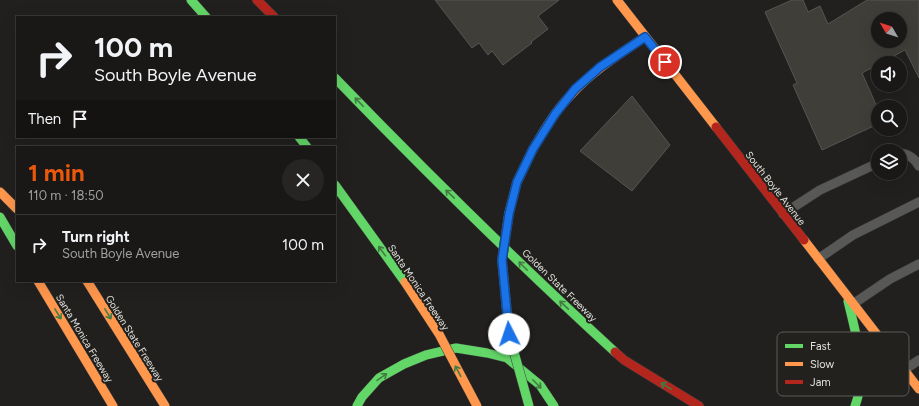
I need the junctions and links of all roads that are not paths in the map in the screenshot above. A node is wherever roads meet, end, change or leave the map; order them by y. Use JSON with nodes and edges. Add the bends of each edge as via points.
{"nodes":[{"id":1,"x":191,"y":0,"type":"edge"},
{"id":2,"x":257,"y":0,"type":"edge"},
{"id":3,"x":617,"y":0,"type":"edge"},
{"id":4,"x":205,"y":16,"type":"edge"},
{"id":5,"x":273,"y":16,"type":"edge"},
{"id":6,"x":645,"y":37,"type":"junction"},
{"id":7,"x":336,"y":79,"type":"edge"},
{"id":8,"x":300,"y":138,"type":"edge"},
{"id":9,"x":306,"y":146,"type":"edge"},
{"id":10,"x":907,"y":155,"type":"edge"},
{"id":11,"x":871,"y":166,"type":"edge"},
{"id":12,"x":919,"y":166,"type":"edge"},
{"id":13,"x":336,"y":186,"type":"edge"},
{"id":14,"x":0,"y":192,"type":"edge"},
{"id":15,"x":919,"y":202,"type":"edge"},
{"id":16,"x":16,"y":208,"type":"edge"},
{"id":17,"x":783,"y":214,"type":"junction"},
{"id":18,"x":0,"y":217,"type":"edge"},
{"id":19,"x":16,"y":244,"type":"edge"},
{"id":20,"x":818,"y":259,"type":"junction"},
{"id":21,"x":919,"y":264,"type":"edge"},
{"id":22,"x":39,"y":282,"type":"edge"},
{"id":23,"x":88,"y":282,"type":"edge"},
{"id":24,"x":846,"y":296,"type":"junction"},
{"id":25,"x":853,"y":304,"type":"junction"},
{"id":26,"x":854,"y":332,"type":"edge"},
{"id":27,"x":875,"y":332,"type":"edge"},
{"id":28,"x":919,"y":360,"type":"edge"},
{"id":29,"x":909,"y":367,"type":"edge"},
{"id":30,"x":909,"y":376,"type":"edge"},
{"id":31,"x":919,"y":389,"type":"edge"},
{"id":32,"x":858,"y":396,"type":"edge"},
{"id":33,"x":113,"y":406,"type":"edge"},
{"id":34,"x":165,"y":406,"type":"edge"},
{"id":35,"x":357,"y":406,"type":"edge"},
{"id":36,"x":476,"y":406,"type":"edge"},
{"id":37,"x":529,"y":406,"type":"edge"},
{"id":38,"x":554,"y":406,"type":"edge"},
{"id":39,"x":699,"y":406,"type":"edge"},
{"id":40,"x":855,"y":406,"type":"edge"}],
"edges":[{"from":1,"to":4,"type":"main road"},
{"from":2,"to":5,"type":"main road"},
{"from":3,"to":6,"type":"main road","name":"South Boyle Avenue"},
{"from":6,"to":17,"type":"main road","name":"South Boyle Avenue"},
{"from":6,"to":37,"type":"main road","bridge":true,"via":[[600,67],[575,89],[555,114],[533,149],[517,182],[502,260],[509,334]]},
{"from":39,"to":7,"type":"main road","name":"Golden State Freeway","one_way":true,"via":[[624,360],[551,293]]},
{"from":8,"to":9,"type":"main road"},
{"from":10,"to":12,"type":"lane"},
{"from":11,"to":17,"type":"lane","via":[[820,190]]},
{"from":36,"to":13,"type":"main road","name":"Santa Monica Freeway","one_way":true,"bridge":true,"via":[[439,334]]},
{"from":14,"to":16,"type":"main road"},
{"from":15,"to":20,"type":"lane","via":[[853,235]]},
{"from":17,"to":20,"type":"main road","name":"South Boyle Avenue"},
{"from":18,"to":19,"type":"main road"},
{"from":20,"to":24,"type":"main road","name":"South Boyle Avenue"},
{"from":21,"to":25,"type":"lane","via":[[890,279]]},
{"from":22,"to":33,"type":"main road","name":"Santa Monica Freeway","one_way":true},
{"from":23,"to":34,"type":"main road","name":"Golden State Freeway","one_way":true},
{"from":24,"to":25,"type":"main road","name":"South Boyle Avenue"},
{"from":24,"to":26,"type":"main road"},
{"from":25,"to":27,"type":"main road","name":"South Boyle Avenue"},
{"from":28,"to":29,"type":"lane"},
{"from":30,"to":31,"type":"main road","name":"South Boyle Avenue"},
{"from":32,"to":40,"type":"main road"},
{"from":35,"to":38,"type":"main road","one_way":true,"via":[[379,378],[426,355],[456,348],[487,352],[507,358],[540,384]]}]}
